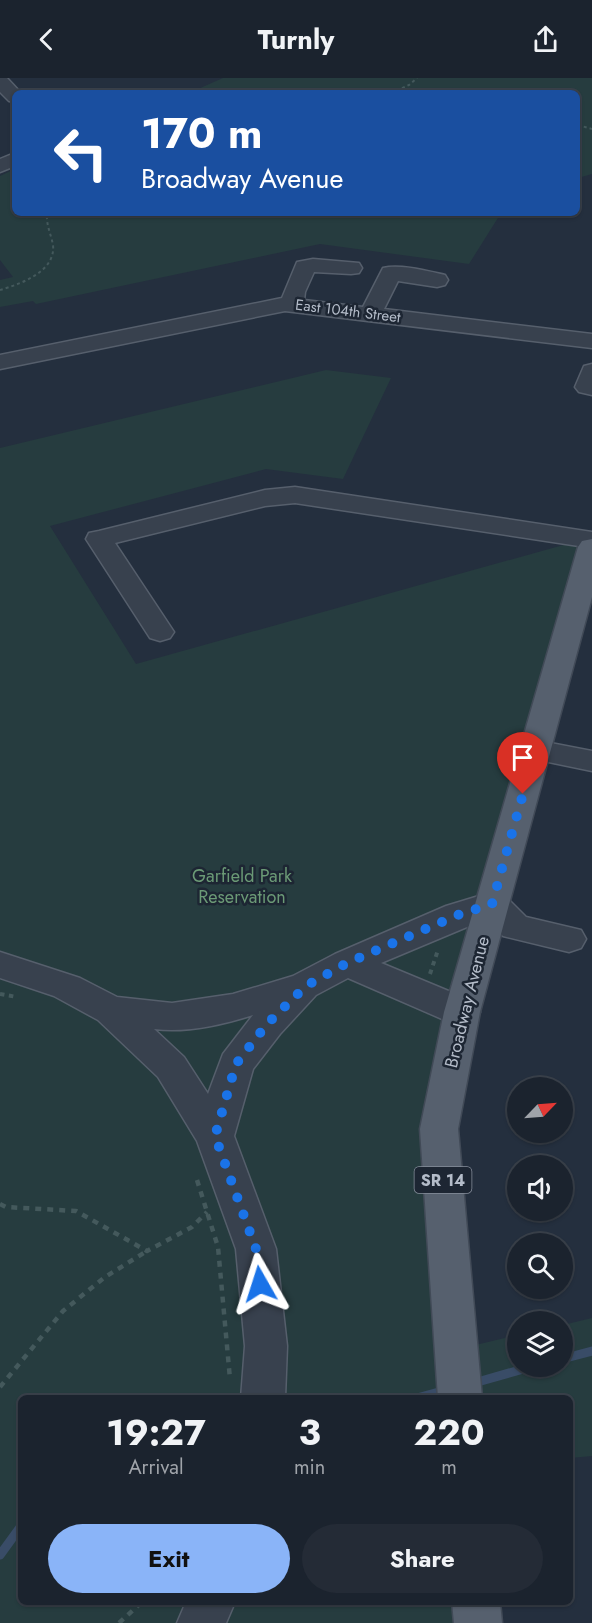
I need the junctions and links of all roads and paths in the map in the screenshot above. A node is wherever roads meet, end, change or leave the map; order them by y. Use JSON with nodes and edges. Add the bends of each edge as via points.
{"nodes":[{"id":1,"x":417,"y":78,"type":"edge"},
{"id":2,"x":0,"y":81,"type":"edge"},
{"id":3,"x":398,"y":90,"type":"edge"},
{"id":4,"x":12,"y":94,"type":"edge"},
{"id":5,"x":47,"y":216,"type":"edge"},
{"id":6,"x":351,"y":268,"type":"dead end"},
{"id":7,"x":437,"y":280,"type":"dead end"},
{"id":8,"x":0,"y":290,"type":"edge"},
{"id":9,"x":293,"y":304,"type":"junction"},
{"id":10,"x":371,"y":313,"type":"junction"},
{"id":11,"x":592,"y":341,"type":"edge"},
{"id":12,"x":0,"y":362,"type":"edge"},
{"id":13,"x":592,"y":371,"type":"edge"},
{"id":14,"x":592,"y":388,"type":"edge"},
{"id":15,"x":287,"y":496,"type":"junction"},
{"id":16,"x":306,"y":518,"type":"dead end"},
{"id":17,"x":592,"y":540,"type":"edge"},
{"id":18,"x":592,"y":547,"type":"edge"},
{"id":19,"x":160,"y":632,"type":"dead end"},
{"id":20,"x":535,"y":750,"type":"junction"},
{"id":21,"x":592,"y":761,"type":"edge"},
{"id":22,"x":492,"y":904,"type":"junction"},
{"id":23,"x":569,"y":939,"type":"dead end"},
{"id":24,"x":441,"y":942,"type":"dead end"},
{"id":25,"x":347,"y":963,"type":"junction"},
{"id":26,"x":0,"y":965,"type":"edge"},
{"id":27,"x":429,"y":977,"type":"dead end"},
{"id":28,"x":306,"y":986,"type":"junction"},
{"id":29,"x":0,"y":994,"type":"edge"},
{"id":30,"x":22,"y":998,"type":"dead end"},
{"id":31,"x":111,"y":1010,"type":"junction"},
{"id":32,"x":462,"y":1012,"type":"junction"},
{"id":33,"x":215,"y":1136,"type":"junction"},
{"id":34,"x":193,"y":1168,"type":"dead end"},
{"id":35,"x":0,"y":1204,"type":"edge"},
{"id":36,"x":207,"y":1212,"type":"junction"},
{"id":37,"x":147,"y":1251,"type":"junction"},
{"id":38,"x":0,"y":1387,"type":"edge"},
{"id":39,"x":253,"y":1393,"type":"edge"},
{"id":40,"x":460,"y":1395,"type":"edge"},
{"id":41,"x":139,"y":1605,"type":"edge"},
{"id":42,"x":210,"y":1605,"type":"edge"},
{"id":43,"x":476,"y":1605,"type":"edge"},
{"id":44,"x":119,"y":1623,"type":"edge"},
{"id":45,"x":201,"y":1623,"type":"edge"},
{"id":46,"x":478,"y":1623,"type":"edge"}],
"edges":[{"from":1,"to":3,"type":"path"},
{"from":2,"to":4,"type":"street"},
{"from":5,"to":8,"type":"path","via":[[46,229],[54,251],[51,260],[29,278]]},
{"from":6,"to":9,"type":"street","via":[[305,267]]},
{"from":7,"to":10,"type":"street","via":[[391,273]]},
{"from":9,"to":10,"type":"street","name":"East 104th Street"},
{"from":9,"to":12,"type":"street","name":"East 104th Street"},
{"from":10,"to":11,"type":"street","name":"East 104th Street"},
{"from":13,"to":14,"type":"street","via":[[587,387]]},
{"from":15,"to":16,"type":"street"},
{"from":15,"to":17,"type":"street"},
{"from":15,"to":19,"type":"street","via":[[99,539]]},
{"from":18,"to":20,"type":"main road","name":"Broadway Avenue","number":"SR 14"},
{"from":20,"to":21,"type":"street"},
{"from":20,"to":22,"type":"main road","name":"Broadway Avenue","number":"SR 14"},
{"from":22,"to":23,"type":"street","via":[[515,927]]},
{"from":22,"to":25,"type":"street"},
{"from":22,"to":32,"type":"main road","name":"Broadway Avenue","number":"SR 14"},
{"from":24,"to":27,"type":"path"},
{"from":25,"to":28,"type":"street"},
{"from":25,"to":32,"type":"street"},
{"from":26,"to":31,"type":"street","via":[[67,987]]},
{"from":28,"to":31,"type":"street","via":[[233,1008],[172,1017]]},
{"from":28,"to":33,"type":"street","via":[[267,1024],[236,1064]]},
{"from":29,"to":30,"type":"path"},
{"from":31,"to":33,"type":"street","via":[[171,1067]]},
{"from":32,"to":40,"type":"main road","name":"Broadway Avenue","number":"SR 14","via":[[439,1129]]},
{"from":33,"to":39,"type":"street","via":[[256,1249],[266,1346]]},
{"from":34,"to":36,"type":"path"},
{"from":35,"to":37,"type":"path","via":[[76,1211]]},
{"from":36,"to":37,"type":"path","via":[[192,1227]]},
{"from":36,"to":39,"type":"path"},
{"from":37,"to":38,"type":"path","via":[[63,1311]]},
{"from":41,"to":44,"type":"path"},
{"from":42,"to":45,"type":"street"},
{"from":43,"to":46,"type":"main road"}]}
